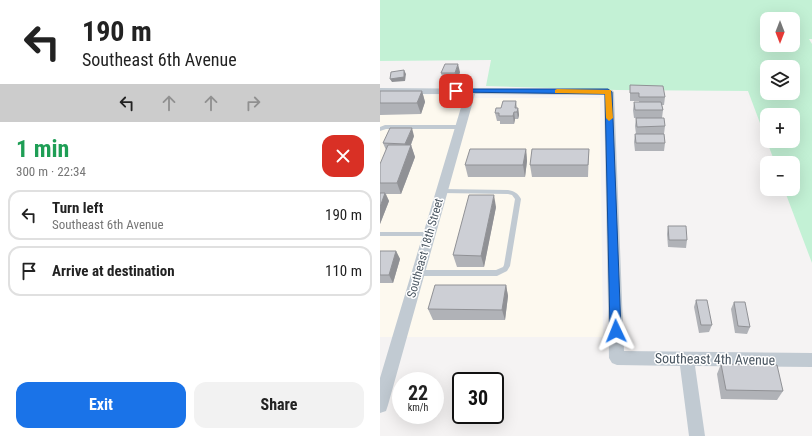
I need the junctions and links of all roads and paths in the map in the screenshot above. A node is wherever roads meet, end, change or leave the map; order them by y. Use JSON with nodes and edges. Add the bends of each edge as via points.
{"nodes":[{"id":1,"x":380,"y":91,"type":"edge"},
{"id":2,"x":471,"y":91,"type":"junction"},
{"id":3,"x":460,"y":127,"type":"junction"},
{"id":4,"x":380,"y":129,"type":"edge"},
{"id":5,"x":442,"y":191,"type":"junction"},
{"id":6,"x":380,"y":234,"type":"edge"},
{"id":7,"x":429,"y":234,"type":"junction"},
{"id":8,"x":418,"y":273,"type":"junction"},
{"id":9,"x":687,"y":359,"type":"junction"},
{"id":10,"x":812,"y":360,"type":"edge"},
{"id":11,"x":380,"y":405,"type":"edge"},
{"id":12,"x":697,"y":436,"type":"edge"}],
"edges":[{"from":1,"to":2,"type":"street"},
{"from":2,"to":3,"type":"street","name":"Southeast 18th Street"},
{"from":2,"to":9,"type":"street","name":"Southeast 4th Avenue","via":[[608,92],[617,358]]},
{"from":3,"to":4,"type":"lane"},
{"from":3,"to":5,"type":"street","name":"Southeast 18th Street"},
{"from":5,"to":7,"type":"street","name":"Southeast 18th Street"},
{"from":5,"to":8,"type":"lane","via":[[510,192],[517,196],[507,266],[497,273]]},
{"from":6,"to":7,"type":"lane"},
{"from":7,"to":8,"type":"street","name":"Southeast 18th Street"},
{"from":8,"to":11,"type":"street","name":"Southeast 18th Street"},
{"from":9,"to":10,"type":"street","name":"Southeast 4th Avenue"},
{"from":9,"to":12,"type":"street"}]}
